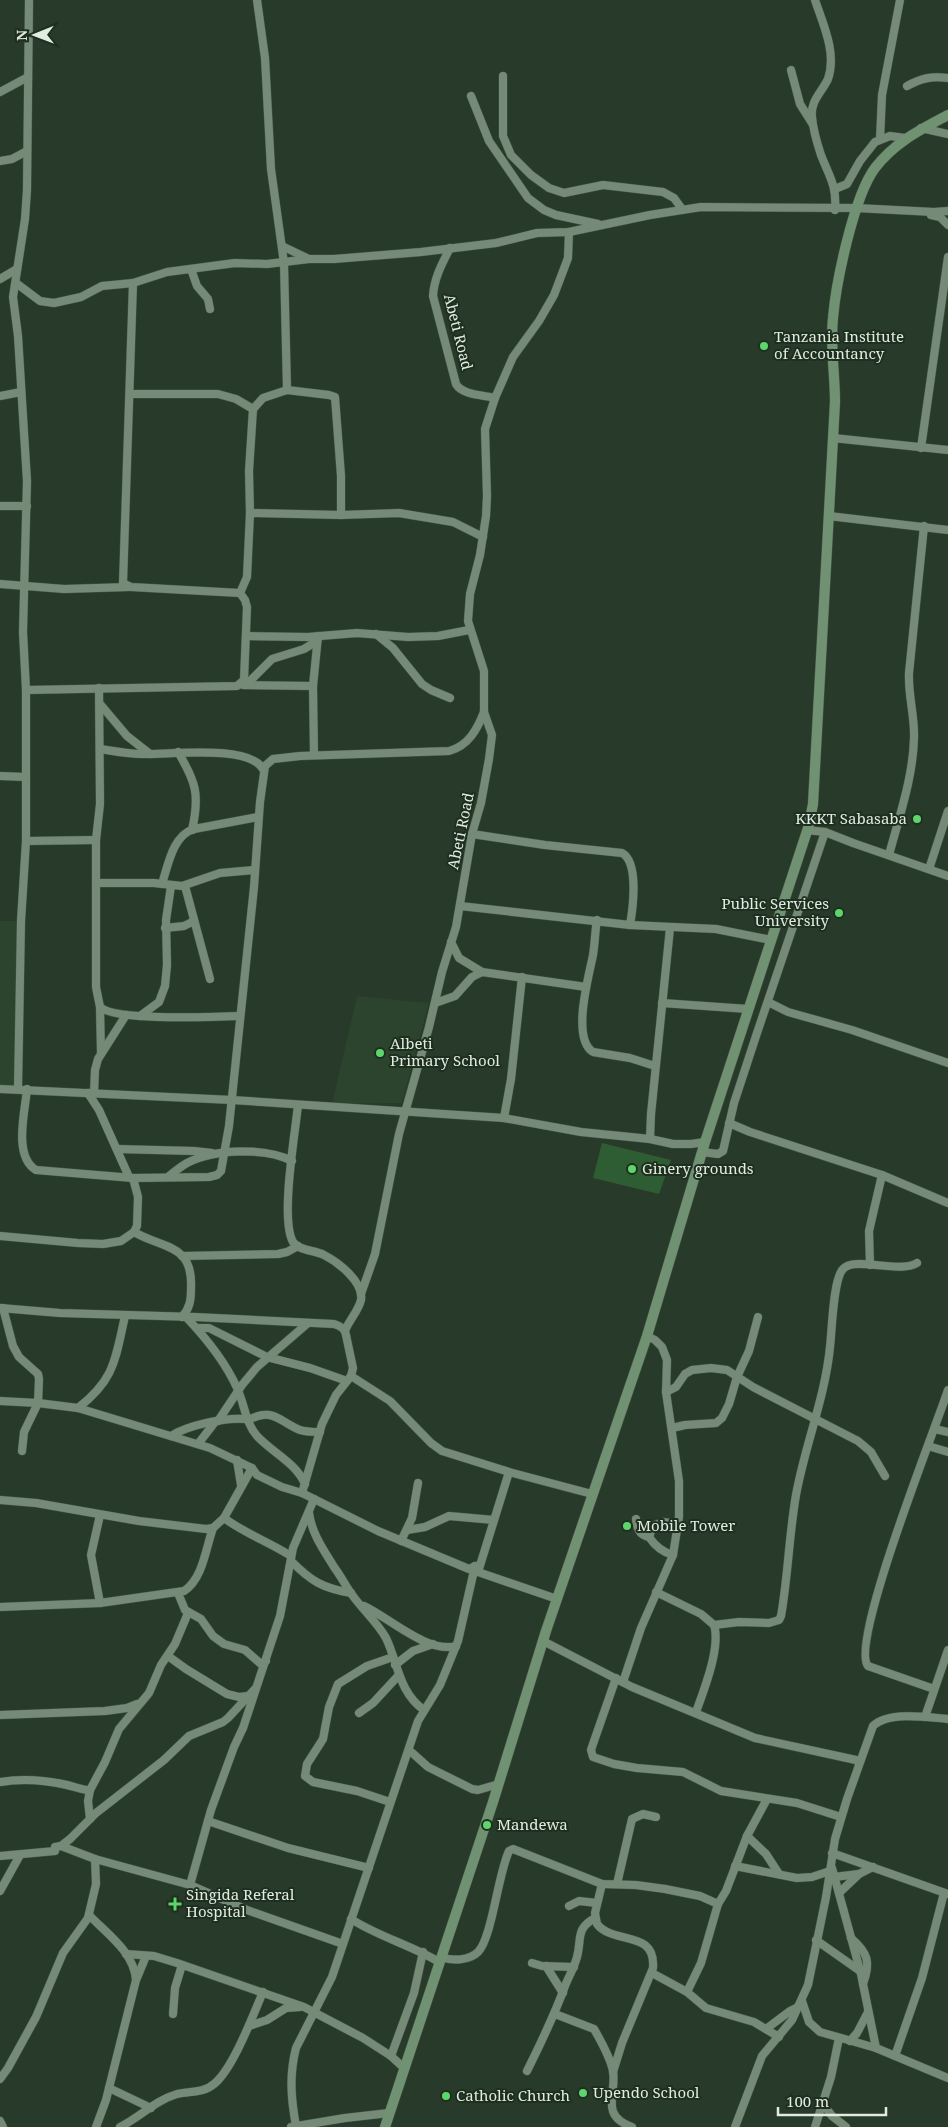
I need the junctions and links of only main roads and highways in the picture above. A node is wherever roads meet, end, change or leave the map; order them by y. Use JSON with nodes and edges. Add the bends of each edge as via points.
{"nodes":[{"id":1,"x":948,"y":115,"type":"edge"},
{"id":2,"x":385,"y":2127,"type":"edge"}],
"edges":[{"from":1,"to":2,"type":"main road","via":[[905,138],[874,168],[864,184],[856,208],[832,318],[835,402],[813,804],[807,830],[703,1147],[647,1336],[556,1599],[499,1784]]}]}
